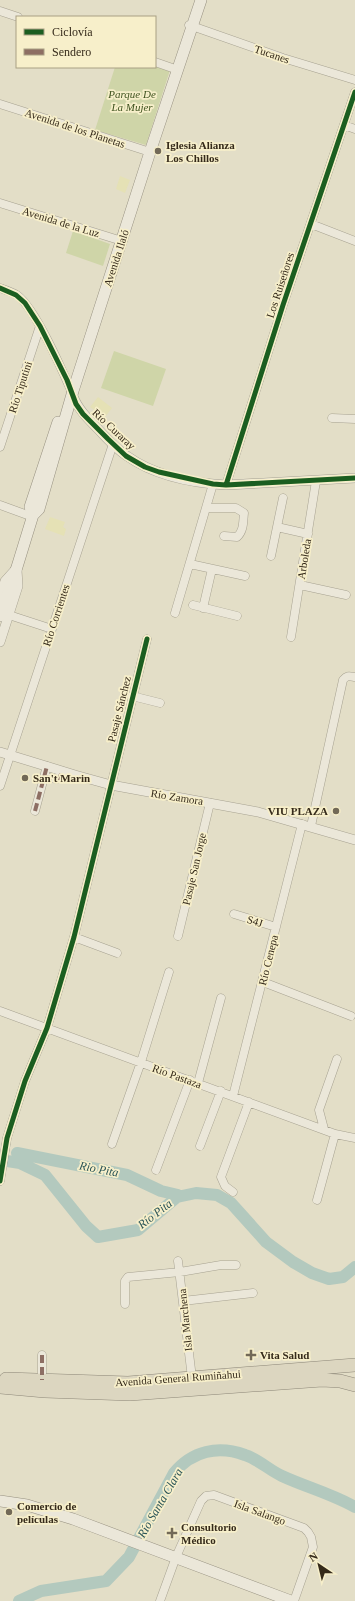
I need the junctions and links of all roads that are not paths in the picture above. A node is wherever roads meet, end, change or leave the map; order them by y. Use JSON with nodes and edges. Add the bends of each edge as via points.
{"nodes":[{"id":1,"x":197,"y":0,"type":"edge"},
{"id":2,"x":201,"y":0,"type":"edge"},
{"id":3,"x":0,"y":11,"type":"edge"},
{"id":4,"x":16,"y":16,"type":"edge"},
{"id":5,"x":191,"y":26,"type":"junction"},
{"id":6,"x":156,"y":62,"type":"edge"},
{"id":7,"x":176,"y":69,"type":"junction"},
{"id":8,"x":355,"y":80,"type":"edge"},
{"id":9,"x":355,"y":92,"type":"edge"},
{"id":10,"x":0,"y":104,"type":"edge"},
{"id":11,"x":344,"y":125,"type":"junction"},
{"id":12,"x":355,"y":128,"type":"edge"},
{"id":13,"x":149,"y":152,"type":"junction"},
{"id":14,"x":0,"y":203,"type":"edge"},
{"id":15,"x":311,"y":224,"type":"junction"},
{"id":16,"x":120,"y":240,"type":"junction"},
{"id":17,"x":355,"y":241,"type":"edge"},
{"id":18,"x":0,"y":288,"type":"edge"},
{"id":19,"x":40,"y":326,"type":"junction"},
{"id":20,"x":71,"y":391,"type":"junction"},
{"id":21,"x":332,"y":418,"type":"dead end"},
{"id":22,"x":355,"y":419,"type":"edge"},
{"id":23,"x":113,"y":444,"type":"junction"},
{"id":24,"x":0,"y":447,"type":"edge"},
{"id":25,"x":355,"y":478,"type":"edge"},
{"id":26,"x":316,"y":481,"type":"junction"},
{"id":27,"x":213,"y":484,"type":"junction"},
{"id":28,"x":226,"y":485,"type":"junction"},
{"id":29,"x":283,"y":498,"type":"dead end"},
{"id":30,"x":0,"y":505,"type":"edge"},
{"id":31,"x":206,"y":508,"type":"junction"},
{"id":32,"x":33,"y":516,"type":"junction"},
{"id":33,"x":277,"y":527,"type":"junction"},
{"id":34,"x":308,"y":534,"type":"junction"},
{"id":35,"x":224,"y":536,"type":"dead end"},
{"id":36,"x":271,"y":556,"type":"dead end"},
{"id":37,"x":190,"y":564,"type":"junction"},
{"id":38,"x":17,"y":567,"type":"junction"},
{"id":39,"x":212,"y":569,"type":"junction"},
{"id":40,"x":245,"y":576,"type":"dead end"},
{"id":41,"x":300,"y":585,"type":"junction"},
{"id":42,"x":346,"y":595,"type":"dead end"},
{"id":43,"x":0,"y":597,"type":"edge"},
{"id":44,"x":193,"y":605,"type":"dead end"},
{"id":45,"x":203,"y":608,"type":"junction"},
{"id":46,"x":175,"y":613,"type":"dead end"},
{"id":47,"x":4,"y":615,"type":"edge"},
{"id":48,"x":237,"y":616,"type":"dead end"},
{"id":49,"x":52,"y":629,"type":"junction"},
{"id":50,"x":292,"y":637,"type":"dead end"},
{"id":51,"x":147,"y":639,"type":"dead end"},
{"id":52,"x":0,"y":642,"type":"edge"},
{"id":53,"x":355,"y":677,"type":"edge"},
{"id":54,"x":132,"y":696,"type":"junction"},
{"id":55,"x":160,"y":703,"type":"dead end"},
{"id":56,"x":0,"y":752,"type":"edge"},
{"id":57,"x":10,"y":755,"type":"junction"},
{"id":58,"x":47,"y":766,"type":"junction"},
{"id":59,"x":62,"y":771,"type":"junction"},
{"id":60,"x":44,"y":777,"type":"junction"},
{"id":61,"x":111,"y":784,"type":"junction"},
{"id":62,"x":0,"y":786,"type":"edge"},
{"id":63,"x":210,"y":802,"type":"junction"},
{"id":64,"x":34,"y":811,"type":"dead end"},
{"id":65,"x":306,"y":825,"type":"junction"},
{"id":66,"x":355,"y":840,"type":"edge"},
{"id":67,"x":234,"y":914,"type":"dead end"},
{"id":68,"x":276,"y":927,"type":"junction"},
{"id":69,"x":178,"y":936,"type":"dead end"},
{"id":70,"x":74,"y":937,"type":"junction"},
{"id":71,"x":117,"y":954,"type":"dead end"},
{"id":72,"x":169,"y":972,"type":"dead end"},
{"id":73,"x":263,"y":982,"type":"junction"},
{"id":74,"x":220,"y":998,"type":"dead end"},
{"id":75,"x":0,"y":1011,"type":"edge"},
{"id":76,"x":351,"y":1016,"type":"dead end"},
{"id":77,"x":47,"y":1028,"type":"junction"},
{"id":78,"x":337,"y":1059,"type":"dead end"},
{"id":79,"x":140,"y":1062,"type":"junction"},
{"id":80,"x":194,"y":1082,"type":"junction"},
{"id":81,"x":221,"y":1091,"type":"junction"},
{"id":82,"x":233,"y":1096,"type":"junction"},
{"id":83,"x":250,"y":1102,"type":"junction"},
{"id":84,"x":324,"y":1129,"type":"junction"},
{"id":85,"x":335,"y":1134,"type":"junction"},
{"id":86,"x":355,"y":1138,"type":"edge"},
{"id":87,"x":112,"y":1144,"type":"dead end"},
{"id":88,"x":200,"y":1146,"type":"dead end"},
{"id":89,"x":156,"y":1170,"type":"dead end"},
{"id":90,"x":0,"y":1181,"type":"edge"},
{"id":91,"x":233,"y":1192,"type":"dead end"},
{"id":92,"x":317,"y":1200,"type":"dead end"},
{"id":93,"x":178,"y":1261,"type":"dead end"},
{"id":94,"x":236,"y":1265,"type":"dead end"},
{"id":95,"x":180,"y":1272,"type":"junction"},
{"id":96,"x":253,"y":1293,"type":"dead end"},
{"id":97,"x":183,"y":1301,"type":"junction"},
{"id":98,"x":125,"y":1304,"type":"dead end"},
{"id":99,"x":42,"y":1355,"type":"dead end"},
{"id":100,"x":355,"y":1365,"type":"edge"},
{"id":101,"x":192,"y":1378,"type":"junction"},
{"id":102,"x":0,"y":1379,"type":"edge"},
{"id":103,"x":42,"y":1380,"type":"junction"},
{"id":104,"x":355,"y":1385,"type":"edge"},
{"id":105,"x":0,"y":1387,"type":"edge"},
{"id":106,"x":0,"y":1501,"type":"edge"},
{"id":107,"x":176,"y":1558,"type":"junction"},
{"id":108,"x":160,"y":1601,"type":"edge"},
{"id":109,"x":291,"y":1601,"type":"edge"},
{"id":110,"x":294,"y":1601,"type":"edge"}],
"edges":[{"from":1,"to":5,"type":"main road","name":"Avenida Ilaló"},
{"from":2,"to":5,"type":"main road","name":"Avenida Ilaló"},
{"from":3,"to":4,"type":"street"},
{"from":5,"to":7,"type":"main road","name":"Avenida Ilaló"},
{"from":5,"to":8,"type":"street","name":"Tucanes"},
{"from":6,"to":7,"type":"street"},
{"from":7,"to":13,"type":"main road","name":"Avenida Ilaló"},
{"from":9,"to":11,"type":"street","name":"Los Ruiseñores"},
{"from":10,"to":13,"type":"street","name":"Avenida de los Planetas"},
{"from":11,"to":12,"type":"street"},
{"from":11,"to":15,"type":"street","name":"Los Ruiseñores"},
{"from":13,"to":16,"type":"main road","name":"Avenida Ilaló"},
{"from":14,"to":16,"type":"street","name":"Avenida de la Luz"},
{"from":15,"to":17,"type":"street"},
{"from":15,"to":28,"type":"street","name":"Los Ruiseñores"},
{"from":16,"to":20,"type":"main road","name":"Avenida Ilaló"},
{"from":18,"to":19,"type":"street","name":"Río Curaray","via":[[19,297]]},
{"from":19,"to":20,"type":"street","name":"Río Curaray"},
{"from":19,"to":24,"type":"street","name":"Río Tiputini"},
{"from":20,"to":23,"type":"street","name":"Río Curaray","via":[[83,414]]},
{"from":20,"to":32,"type":"main road","name":"Avenida Ilaló","via":[[40,509]]},
{"from":21,"to":22,"type":"street"},
{"from":23,"to":27,"type":"street","name":"Río Curaray","via":[[126,456],[145,467],[175,477]]},
{"from":23,"to":49,"type":"street","name":"Río Corrientes"},
{"from":25,"to":26,"type":"street","name":"Río Curaray"},
{"from":26,"to":28,"type":"street","name":"Río Curaray"},
{"from":26,"to":34,"type":"street","name":"Arboleda"},
{"from":27,"to":28,"type":"street","name":"Río Curaray"},
{"from":27,"to":31,"type":"street"},
{"from":29,"to":33,"type":"street"},
{"from":30,"to":32,"type":"street"},
{"from":31,"to":35,"type":"street","via":[[236,508],[244,513],[240,534],[237,537]]},
{"from":31,"to":37,"type":"street"},
{"from":32,"to":38,"type":"main road","name":"Avenida Ilaló"},
{"from":33,"to":34,"type":"street"},
{"from":33,"to":36,"type":"street"},
{"from":34,"to":41,"type":"street","name":"Arboleda"},
{"from":37,"to":39,"type":"street"},
{"from":37,"to":46,"type":"street"},
{"from":38,"to":43,"type":"street","via":[[5,581]]},
{"from":38,"to":47,"type":"main road","name":"Avenida Ilaló"},
{"from":39,"to":40,"type":"street"},
{"from":39,"to":45,"type":"street"},
{"from":41,"to":42,"type":"street"},
{"from":41,"to":50,"type":"street","name":"Arboleda"},
{"from":44,"to":45,"type":"street"},
{"from":45,"to":48,"type":"street"},
{"from":47,"to":49,"type":"street"},
{"from":47,"to":52,"type":"street"},
{"from":49,"to":57,"type":"street","name":"Río Corrientes"},
{"from":51,"to":54,"type":"street","name":"Pasaje Sánchez"},
{"from":53,"to":65,"type":"street","name":"Río Cenepa","via":[[349,676],[343,680]]},
{"from":54,"to":55,"type":"street"},
{"from":54,"to":61,"type":"street","name":"Pasaje Sánchez"},
{"from":56,"to":57,"type":"street","name":"Río Zamora"},
{"from":57,"to":58,"type":"street","name":"Río Zamora"},
{"from":57,"to":62,"type":"street","name":"Río Corrientes"},
{"from":58,"to":59,"type":"street","name":"Río Zamora"},
{"from":58,"to":60,"type":"street"},
{"from":59,"to":60,"type":"street","via":[[57,779]]},
{"from":59,"to":61,"type":"street","name":"Río Zamora"},
{"from":60,"to":64,"type":"street"},
{"from":61,"to":63,"type":"street","name":"Río Zamora"},
{"from":61,"to":70,"type":"street","name":"Pasaje Sánchez"},
{"from":63,"to":65,"type":"street","name":"Río Zamora"},
{"from":63,"to":69,"type":"street","name":"Pasaje San Jorge"},
{"from":65,"to":66,"type":"street","name":"Río Zamora"},
{"from":65,"to":68,"type":"street","name":"Río Cenepa"},
{"from":67,"to":68,"type":"street","name":"S4J"},
{"from":68,"to":73,"type":"street","name":"Río Cenepa"},
{"from":70,"to":71,"type":"street"},
{"from":70,"to":77,"type":"street","name":"Pasaje Sánchez"},
{"from":72,"to":79,"type":"street"},
{"from":73,"to":76,"type":"street"},
{"from":73,"to":82,"type":"street","name":"Río Cenepa"},
{"from":74,"to":80,"type":"street"},
{"from":75,"to":77,"type":"street","name":"Río Pastaza"},
{"from":77,"to":79,"type":"street","name":"Río Pastaza"},
{"from":77,"to":90,"type":"street","name":"Pasaje Sánchez","via":[[25,1081],[7,1138]]},
{"from":78,"to":84,"type":"street","via":[[319,1110]]},
{"from":79,"to":80,"type":"street","name":"Río Pastaza"},
{"from":79,"to":87,"type":"street"},
{"from":80,"to":81,"type":"street","name":"Río Pastaza"},
{"from":80,"to":89,"type":"street"},
{"from":81,"to":82,"type":"street","name":"Río Pastaza"},
{"from":81,"to":88,"type":"street"},
{"from":82,"to":83,"type":"street","name":"Río Pastaza"},
{"from":83,"to":84,"type":"street","name":"Río Pastaza"},
{"from":83,"to":91,"type":"street","via":[[221,1177],[224,1186]]},
{"from":84,"to":85,"type":"street","name":"Río Pastaza"},
{"from":85,"to":86,"type":"street","name":"Río Pastaza"},
{"from":85,"to":92,"type":"street"},
{"from":93,"to":95,"type":"street","name":"Isla Marchena"},
{"from":94,"to":95,"type":"street"},
{"from":95,"to":97,"type":"street","name":"Isla Marchena"},
{"from":95,"to":98,"type":"street","via":[[127,1277],[124,1281]]},
{"from":96,"to":97,"type":"street"},
{"from":97,"to":101,"type":"street","name":"Isla Marchena"},
{"from":99,"to":103,"type":"street"},
{"from":100,"to":101,"type":"highway","name":"Avenida General Rumiñahui"},
{"from":101,"to":103,"type":"highway","name":"Avenida General Rumiñahui","via":[[128,1383]]},
{"from":102,"to":103,"type":"highway","name":"Avenida General Rumiñahui"},
{"from":104,"to":105,"type":"highway","name":"Avenida General Rumiñahui","via":[[322,1380],[130,1394]]},
{"from":106,"to":107,"type":"main road","via":[[27,1505],[73,1519]]},
{"from":107,"to":108,"type":"street","name":"Isla Salango"},
{"from":107,"to":109,"type":"main road"},
{"from":107,"to":110,"type":"street","name":"Isla Salango","via":[[201,1501],[206,1496],[214,1495],[228,1500],[304,1528],[308,1532],[313,1547]]}]}
